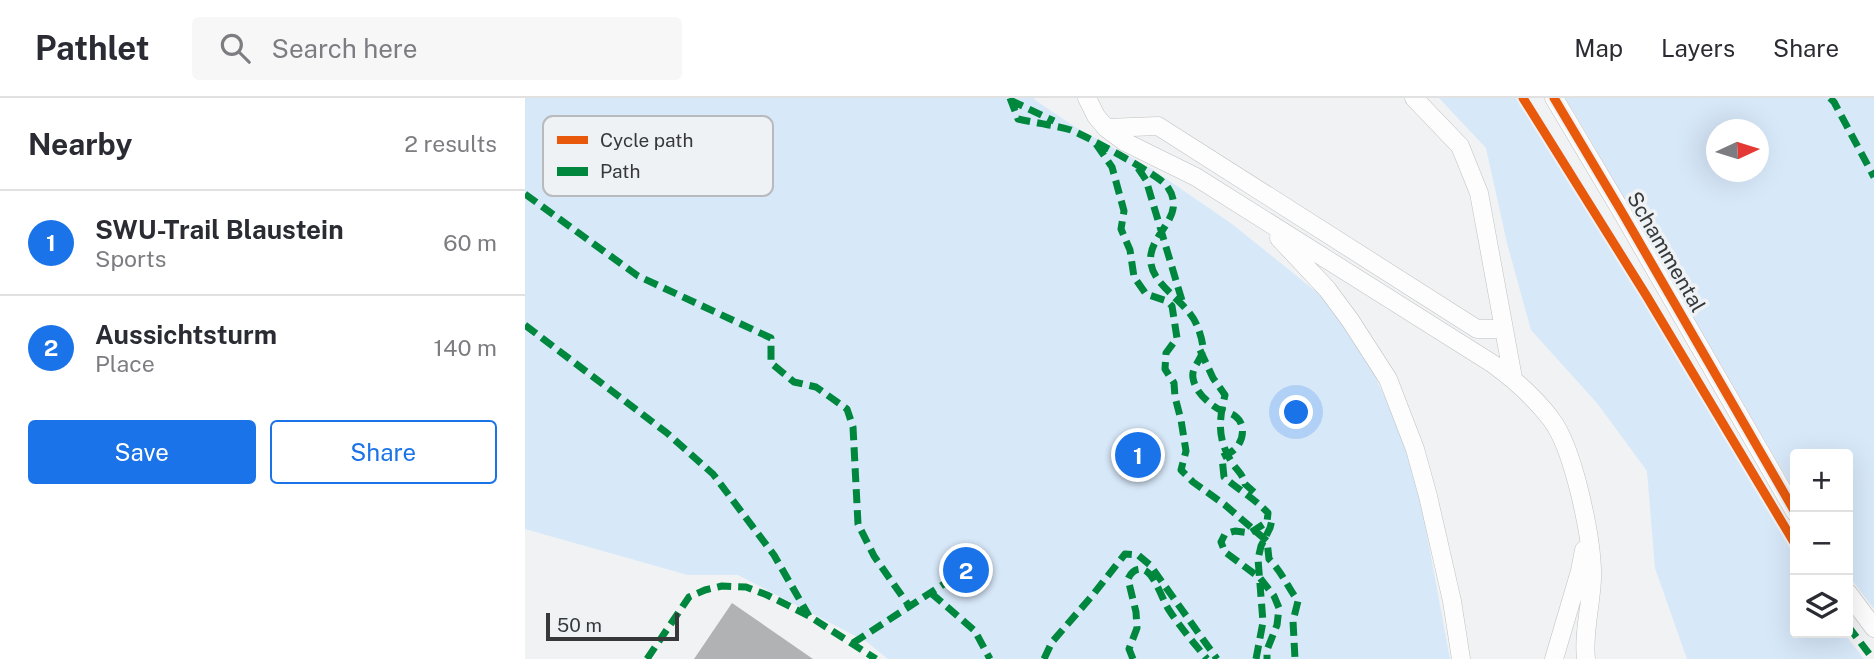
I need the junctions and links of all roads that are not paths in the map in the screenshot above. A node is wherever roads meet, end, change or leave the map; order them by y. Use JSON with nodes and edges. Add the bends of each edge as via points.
{"nodes":[{"id":1,"x":1087,"y":98,"type":"edge"},
{"id":2,"x":1414,"y":98,"type":"edge"},
{"id":3,"x":1554,"y":98,"type":"edge"},
{"id":4,"x":1106,"y":128,"type":"junction"},
{"id":5,"x":1251,"y":212,"type":"junction"},
{"id":6,"x":1504,"y":328,"type":"junction"},
{"id":7,"x":1513,"y":378,"type":"junction"},
{"id":8,"x":1790,"y":503,"type":"edge"},
{"id":9,"x":1585,"y":522,"type":"junction"},
{"id":10,"x":1853,"y":600,"type":"edge"},
{"id":11,"x":1874,"y":628,"type":"edge"},
{"id":12,"x":1461,"y":659,"type":"edge"},
{"id":13,"x":1554,"y":659,"type":"edge"},
{"id":14,"x":1586,"y":659,"type":"edge"}],
"edges":[{"from":1,"to":4,"type":"street"},
{"from":2,"to":6,"type":"street","via":[[1460,146],[1479,193]]},
{"from":3,"to":8,"type":"street","name":"Schammental"},
{"from":4,"to":5,"type":"street"},
{"from":4,"to":6,"type":"street","via":[[1158,126],[1477,329]]},
{"from":5,"to":7,"type":"street"},
{"from":5,"to":12,"type":"street","via":[[1327,289],[1388,379],[1428,496]]},
{"from":6,"to":7,"type":"street"},
{"from":7,"to":9,"type":"street","via":[[1553,421]]},
{"from":9,"to":13,"type":"street","via":[[1580,571]]},
{"from":9,"to":14,"type":"street","via":[[1592,576]]},
{"from":10,"to":11,"type":"street"}]}
